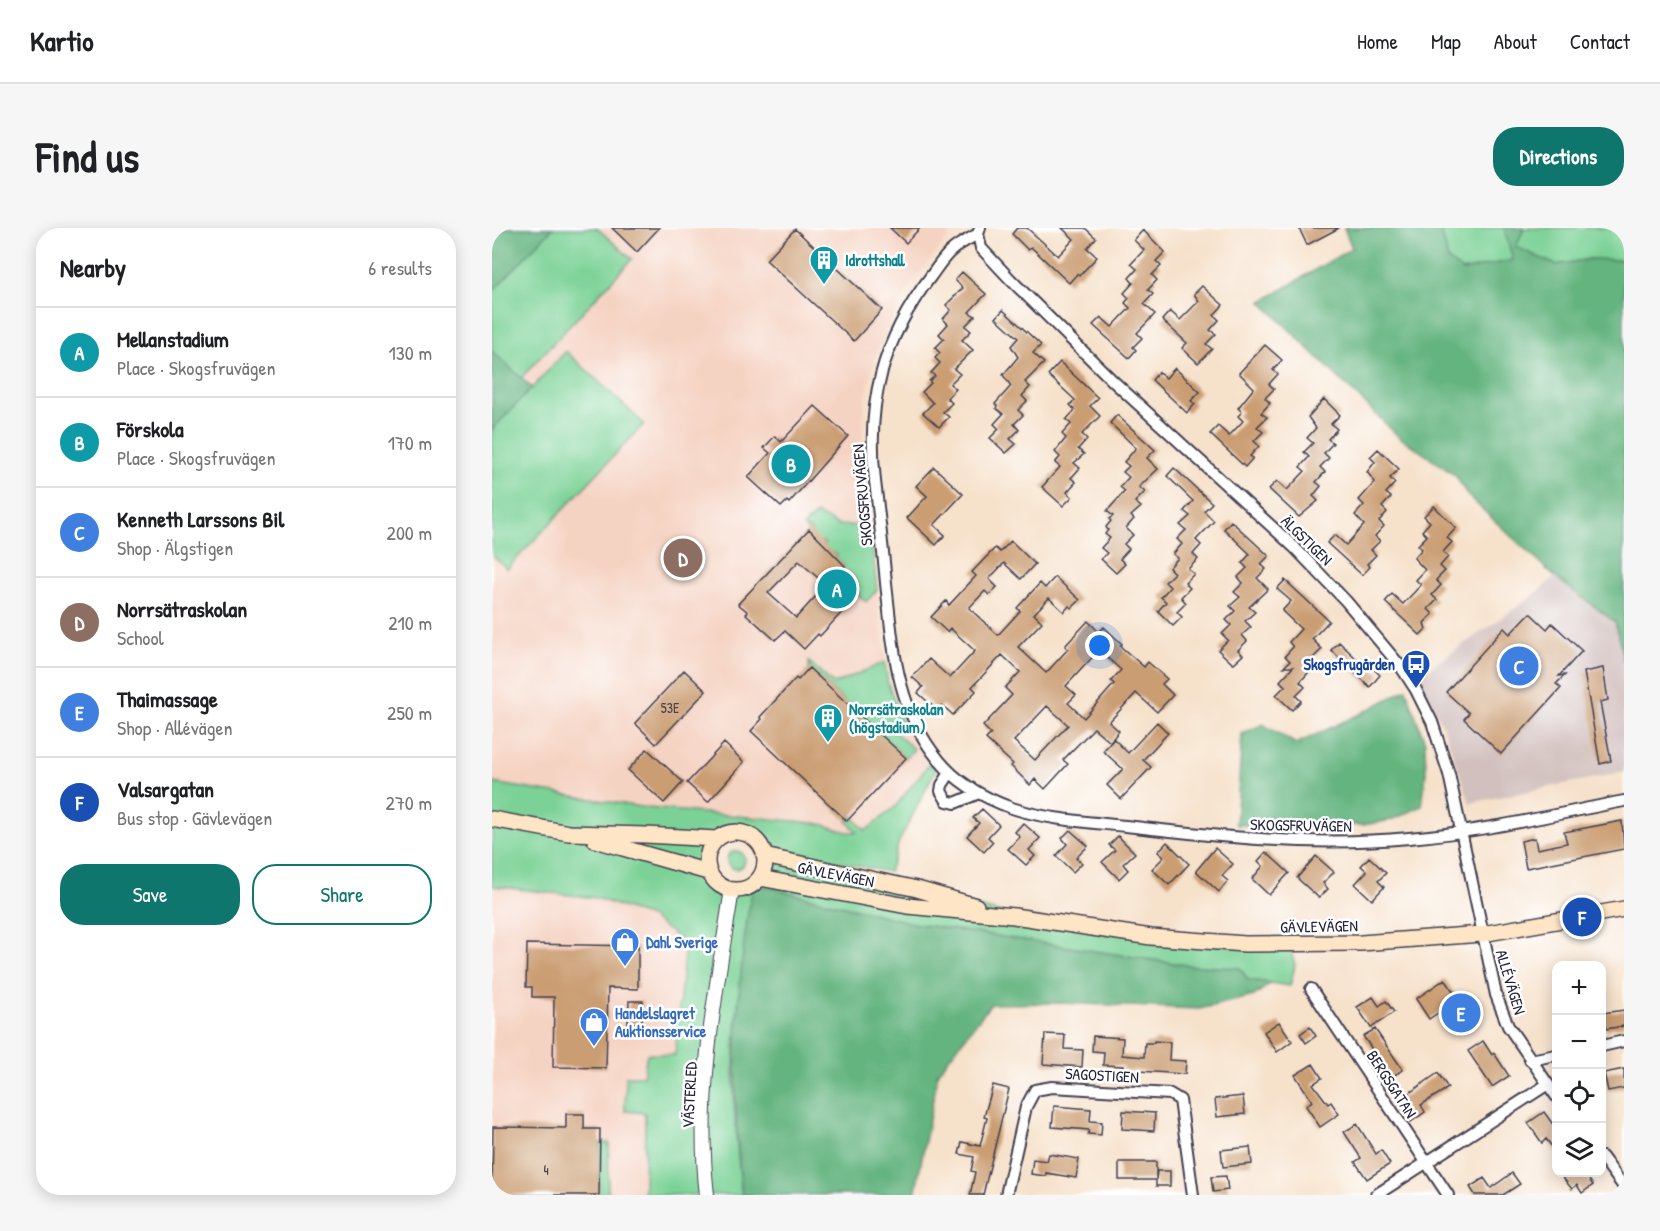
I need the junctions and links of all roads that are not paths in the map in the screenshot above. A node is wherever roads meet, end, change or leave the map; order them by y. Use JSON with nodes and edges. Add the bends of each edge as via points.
{"nodes":[{"id":1,"x":979,"y":231,"type":"edge"},
{"id":2,"x":950,"y":773,"type":"junction"},
{"id":3,"x":979,"y":793,"type":"junction"},
{"id":4,"x":1624,"y":801,"type":"edge"},
{"id":5,"x":492,"y":819,"type":"edge"},
{"id":6,"x":1461,"y":832,"type":"junction"},
{"id":7,"x":569,"y":833,"type":"junction"},
{"id":8,"x":716,"y":839,"type":"junction"},
{"id":9,"x":764,"y":856,"type":"junction"},
{"id":10,"x":708,"y":872,"type":"junction"},
{"id":11,"x":760,"y":878,"type":"junction"},
{"id":12,"x":732,"y":890,"type":"junction"},
{"id":13,"x":1624,"y":909,"type":"edge"},
{"id":14,"x":1014,"y":916,"type":"junction"},
{"id":15,"x":1482,"y":934,"type":"junction"},
{"id":16,"x":1311,"y":989,"type":"dead end"},
{"id":17,"x":1624,"y":1041,"type":"edge"},
{"id":18,"x":1606,"y":1045,"type":"edge"},
{"id":19,"x":1552,"y":1056,"type":"edge"},
{"id":20,"x":1530,"y":1060,"type":"junction"},
{"id":21,"x":1548,"y":1084,"type":"junction"},
{"id":22,"x":1552,"y":1089,"type":"edge"},
{"id":23,"x":1606,"y":1162,"type":"edge"},
{"id":24,"x":1426,"y":1164,"type":"junction"},
{"id":25,"x":1624,"y":1187,"type":"edge"},
{"id":26,"x":707,"y":1195,"type":"edge"},
{"id":27,"x":1006,"y":1195,"type":"edge"},
{"id":28,"x":1193,"y":1195,"type":"edge"},
{"id":29,"x":1376,"y":1195,"type":"edge"},
{"id":30,"x":1448,"y":1195,"type":"edge"}],
"edges":[{"from":1,"to":2,"type":"street","name":"SKOGSFRUVÄGEN","via":[[951,250],[896,329],[883,364],[872,435],[900,687],[919,732]]},
{"from":1,"to":6,"type":"street","name":"ÄLGSTIGEN","via":[[981,248],[1113,381],[1302,555],[1393,658],[1432,722],[1449,774]]},
{"from":2,"to":3,"type":"street","name":"SKOGSFRUVÄGEN"},
{"from":2,"to":3,"type":"street","via":[[941,791],[947,801],[955,803]]},
{"from":3,"to":6,"type":"street","name":"SKOGSFRUVÄGEN","via":[[1012,807],[1052,816],[1226,838],[1365,842]]},
{"from":4,"to":6,"type":"street","name":"SKOGSFRUVÄGEN"},
{"from":5,"to":7,"type":"main road"},
{"from":6,"to":15,"type":"street","name":"ÄLGSTIGEN"},
{"from":7,"to":8,"type":"main road"},
{"from":7,"to":10,"type":"main road"},
{"from":8,"to":9,"type":"main road","via":[[726,833],[746,834],[761,846]]},
{"from":8,"to":10,"type":"main road","via":[[706,863]]},
{"from":9,"to":11,"type":"main road"},
{"from":9,"to":14,"type":"main road","name":"GÄVLEVÄGEN","via":[[916,888]]},
{"from":10,"to":12,"type":"main road","via":[[717,884]]},
{"from":11,"to":12,"type":"main road","via":[[748,888]]},
{"from":11,"to":14,"type":"main road","name":"GÄVLEVÄGEN","via":[[907,906]]},
{"from":12,"to":26,"type":"street","name":"VÄSTERLED","via":[[706,1067],[703,1130]]},
{"from":13,"to":15,"type":"main road","name":"GÄVLEVÄGEN"},
{"from":14,"to":15,"type":"main road","name":"GÄVLEVÄGEN","via":[[1135,935],[1245,944],[1366,943]]},
{"from":15,"to":20,"type":"street","name":"ALLÉVÄGEN","via":[[1496,996],[1508,1026]]},
{"from":16,"to":24,"type":"street","name":"BERGSGATAN"},
{"from":17,"to":18,"type":"street"},
{"from":19,"to":20,"type":"street"},
{"from":20,"to":21,"type":"street","name":"ALLÉVÄGEN"},
{"from":21,"to":22,"type":"street","name":"ALLÉVÄGEN"},
{"from":21,"to":24,"type":"street"},
{"from":23,"to":25,"type":"street"},
{"from":24,"to":29,"type":"street"},
{"from":24,"to":30,"type":"street","name":"BERGSGATAN"},
{"from":27,"to":28,"type":"street","name":"SAGOSTIGEN","via":[[1026,1107],[1035,1090],[1052,1087],[1170,1094],[1180,1100]]}]}
